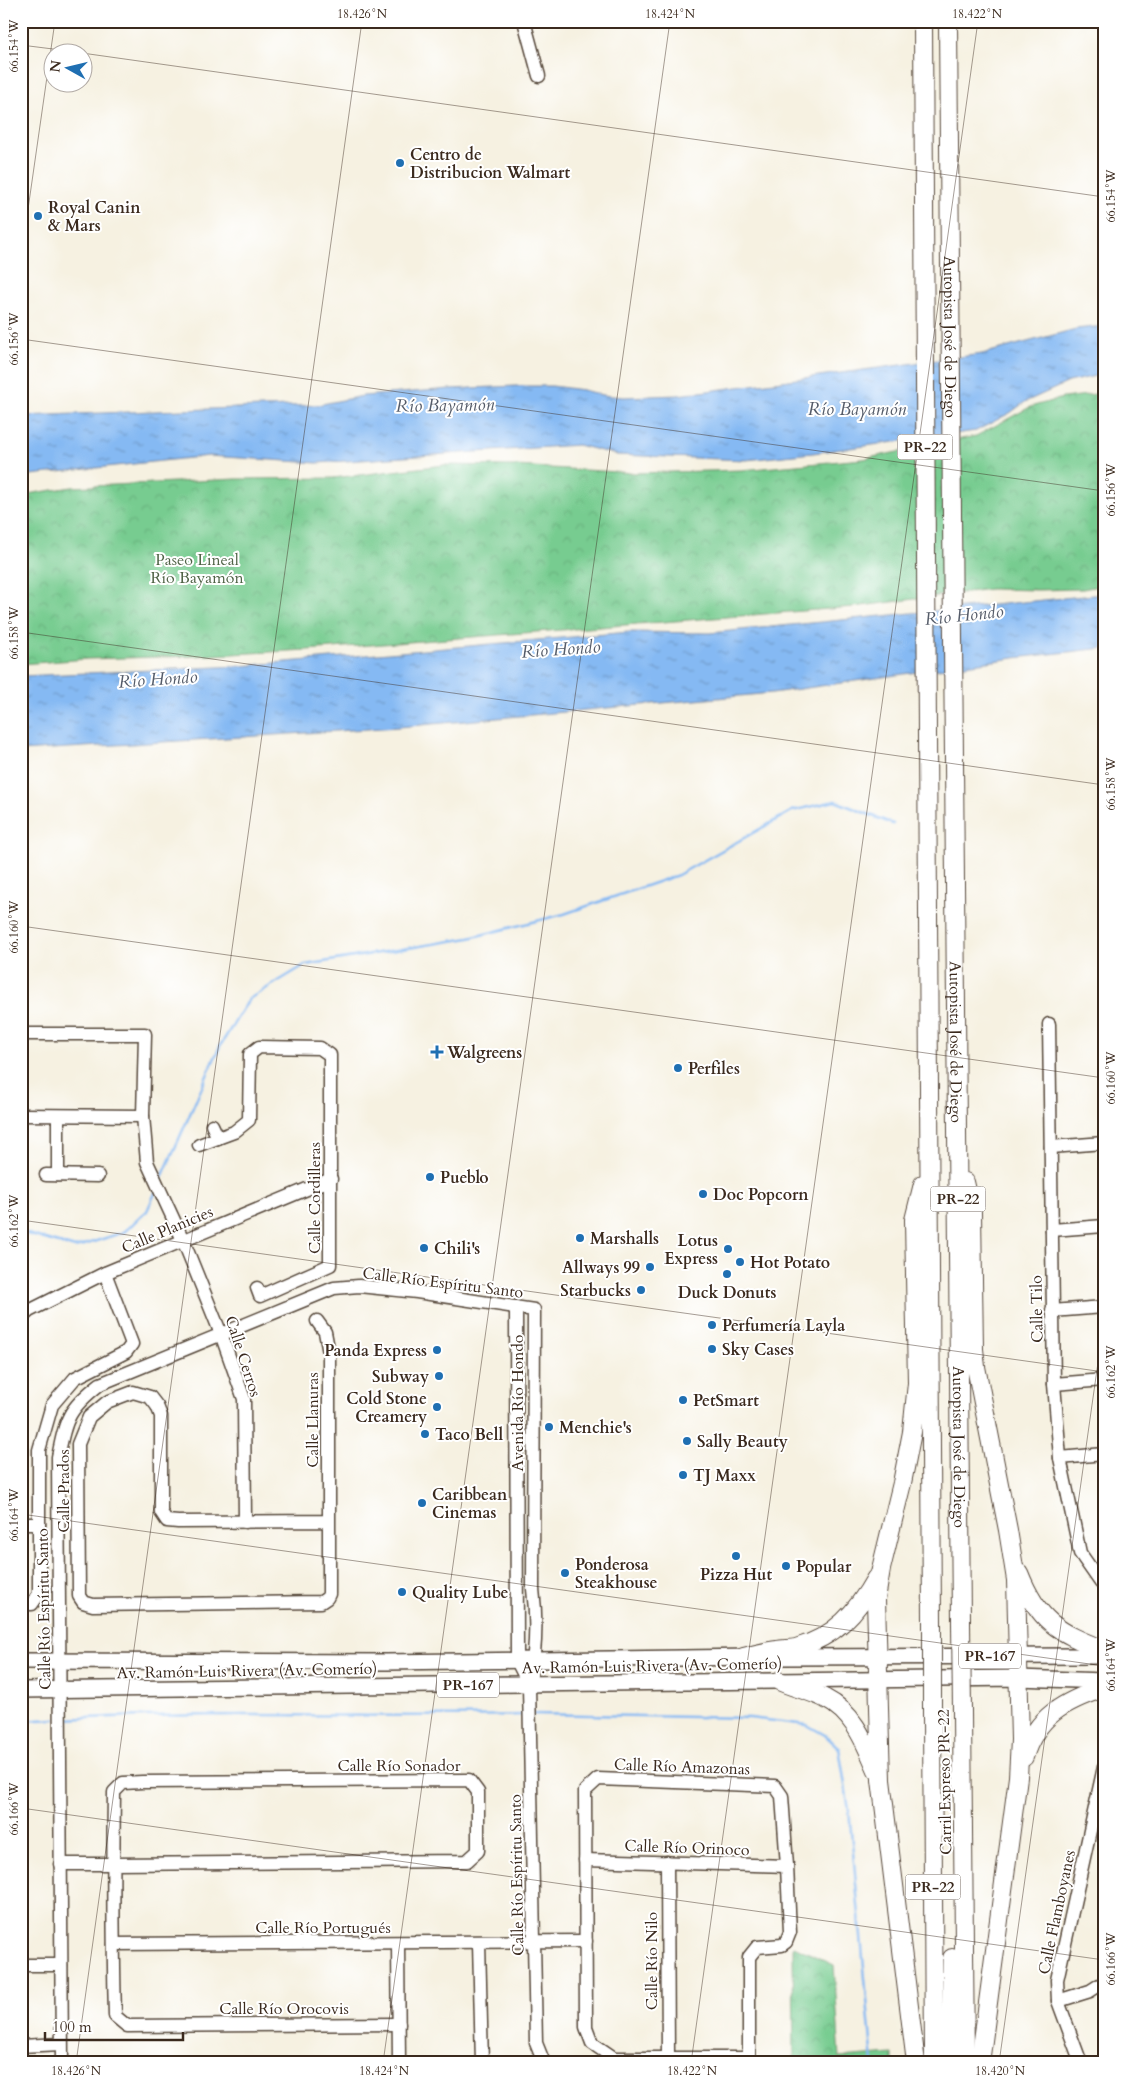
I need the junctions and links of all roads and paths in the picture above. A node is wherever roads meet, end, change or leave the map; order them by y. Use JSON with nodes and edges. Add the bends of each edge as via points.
{"nodes":[{"id":1,"x":524,"y":21,"type":"edge"},
{"id":2,"x":923,"y":21,"type":"edge"},
{"id":3,"x":948,"y":21,"type":"edge"},
{"id":4,"x":539,"y":76,"type":"dead end"},
{"id":5,"x":953,"y":778,"type":"junction"},
{"id":6,"x":1049,"y":1024,"type":"dead end"},
{"id":7,"x":21,"y":1034,"type":"edge"},
{"id":8,"x":929,"y":1097,"type":"junction"},
{"id":9,"x":21,"y":1115,"type":"edge"},
{"id":10,"x":58,"y":1116,"type":"junction"},
{"id":11,"x":143,"y":1116,"type":"junction"},
{"id":12,"x":212,"y":1125,"type":"dead end"},
{"id":13,"x":218,"y":1138,"type":"junction"},
{"id":14,"x":1104,"y":1144,"type":"edge"},
{"id":15,"x":199,"y":1145,"type":"dead end"},
{"id":16,"x":1051,"y":1148,"type":"junction"},
{"id":17,"x":958,"y":1152,"type":"junction"},
{"id":18,"x":929,"y":1154,"type":"junction"},
{"id":19,"x":98,"y":1176,"type":"dead end"},
{"id":20,"x":331,"y":1179,"type":"junction"},
{"id":21,"x":1104,"y":1226,"type":"edge"},
{"id":22,"x":1052,"y":1230,"type":"junction"},
{"id":23,"x":182,"y":1239,"type":"junction"},
{"id":24,"x":105,"y":1273,"type":"junction"},
{"id":25,"x":256,"y":1288,"type":"dead end"},
{"id":26,"x":516,"y":1307,"type":"junction"},
{"id":27,"x":1104,"y":1307,"type":"edge"},
{"id":28,"x":534,"y":1310,"type":"joint"},
{"id":29,"x":1052,"y":1312,"type":"junction"},
{"id":30,"x":21,"y":1318,"type":"edge"},
{"id":31,"x":317,"y":1321,"type":"dead end"},
{"id":32,"x":222,"y":1334,"type":"junction"},
{"id":33,"x":1104,"y":1380,"type":"edge"},
{"id":34,"x":1054,"y":1384,"type":"junction"},
{"id":35,"x":1104,"y":1454,"type":"edge"},
{"id":36,"x":1060,"y":1458,"type":"junction"},
{"id":37,"x":328,"y":1521,"type":"junction"},
{"id":38,"x":245,"y":1522,"type":"junction"},
{"id":39,"x":21,"y":1524,"type":"edge"},
{"id":40,"x":39,"y":1524,"type":"junction"},
{"id":41,"x":1012,"y":1554,"type":"junction"},
{"id":42,"x":881,"y":1569,"type":"junction"},
{"id":43,"x":1104,"y":1584,"type":"edge"},
{"id":44,"x":21,"y":1604,"type":"edge"},
{"id":45,"x":947,"y":1624,"type":"junction"},
{"id":46,"x":1104,"y":1650,"type":"edge"},
{"id":47,"x":876,"y":1656,"type":"junction"},
{"id":48,"x":1017,"y":1656,"type":"junction"},
{"id":49,"x":1104,"y":1656,"type":"edge"},
{"id":50,"x":743,"y":1657,"type":"junction"},
{"id":51,"x":21,"y":1661,"type":"edge"},
{"id":52,"x":59,"y":1661,"type":"junction"},
{"id":53,"x":517,"y":1661,"type":"junction"},
{"id":54,"x":534,"y":1661,"type":"junction"},
{"id":55,"x":1018,"y":1678,"type":"junction"},
{"id":56,"x":877,"y":1680,"type":"junction"},
{"id":57,"x":779,"y":1681,"type":"junction"},
{"id":58,"x":1104,"y":1681,"type":"edge"},
{"id":59,"x":529,"y":1685,"type":"junction"},
{"id":60,"x":1104,"y":1688,"type":"edge"},
{"id":61,"x":21,"y":1690,"type":"edge"},
{"id":62,"x":60,"y":1690,"type":"junction"},
{"id":63,"x":947,"y":1712,"type":"junction"},
{"id":64,"x":1104,"y":1766,"type":"edge"},
{"id":65,"x":1018,"y":1777,"type":"junction"},
{"id":66,"x":881,"y":1780,"type":"junction"},
{"id":67,"x":585,"y":1860,"type":"junction"},
{"id":68,"x":667,"y":1862,"type":"junction"},
{"id":69,"x":60,"y":1864,"type":"junction"},
{"id":70,"x":113,"y":1864,"type":"junction"},
{"id":71,"x":788,"y":1866,"type":"junction"},
{"id":72,"x":479,"y":1942,"type":"junction"},
{"id":73,"x":532,"y":1942,"type":"junction"},
{"id":74,"x":586,"y":1942,"type":"junction"},
{"id":75,"x":398,"y":1943,"type":"junction"},
{"id":76,"x":114,"y":1944,"type":"junction"},
{"id":77,"x":21,"y":1965,"type":"edge"},
{"id":78,"x":61,"y":1965,"type":"junction"},
{"id":79,"x":1104,"y":1982,"type":"edge"},
{"id":80,"x":1058,"y":2001,"type":"junction"},
{"id":81,"x":399,"y":2024,"type":"junction"},
{"id":82,"x":61,"y":2044,"type":"junction"},
{"id":83,"x":21,"y":2046,"type":"edge"},
{"id":84,"x":668,"y":2059,"type":"junction"},
{"id":85,"x":749,"y":2061,"type":"edge"},
{"id":86,"x":950,"y":2062,"type":"edge"},
{"id":87,"x":62,"y":2063,"type":"edge"},
{"id":88,"x":399,"y":2063,"type":"edge"},
{"id":89,"x":482,"y":2063,"type":"edge"},
{"id":90,"x":544,"y":2063,"type":"edge"},
{"id":91,"x":916,"y":2063,"type":"edge"},
{"id":92,"x":980,"y":2063,"type":"edge"},
{"id":93,"x":1081,"y":2063,"type":"edge"}],
"edges":[{"from":1,"to":4,"type":"street"},
{"from":2,"to":8,"type":"highway","name":"Autopista José de Diego","number":"PR-22"},
{"from":3,"to":5,"type":"highway","name":"Autopista José de Diego","number":"PR-22"},
{"from":5,"to":17,"type":"highway","name":"Autopista José de Diego","number":"PR-22"},
{"from":5,"to":45,"type":"highway","via":[[946,865]]},
{"from":6,"to":16,"type":"street","name":"Calle Tilo"},
{"from":7,"to":11,"type":"street","name":"Calle Cerros","via":[[145,1034]]},
{"from":8,"to":18,"type":"highway","name":"Autopista José de Diego","number":"PR-22"},
{"from":8,"to":45,"type":"highway","via":[[939,1153]]},
{"from":9,"to":10,"type":"street"},
{"from":10,"to":11,"type":"street"},
{"from":10,"to":19,"type":"street","via":[[52,1175]]},
{"from":11,"to":23,"type":"street","name":"Calle Cerros","via":[[147,1162]]},
{"from":12,"to":13,"type":"street"},
{"from":13,"to":15,"type":"street"},
{"from":13,"to":20,"type":"street","name":"Calle Cordilleras","via":[[234,1132],[249,1120],[250,1054],[259,1047],[320,1048],[330,1055]]},
{"from":14,"to":16,"type":"street"},
{"from":16,"to":22,"type":"street","name":"Calle Tilo"},
{"from":17,"to":41,"type":"highway","via":[[972,1212],[976,1367]]},
{"from":17,"to":45,"type":"highway","name":"Autopista José de Diego","number":"PR-22"},
{"from":18,"to":42,"type":"highway","via":[[914,1220],[917,1383],[914,1415],[902,1483]]},
{"from":18,"to":45,"type":"highway","name":"Autopista José de Diego","number":"PR-22"},
{"from":20,"to":23,"type":"street","name":"Calle Planicies"},
{"from":20,"to":25,"type":"street","name":"Calle Cordilleras","via":[[330,1264],[260,1296]]},
{"from":21,"to":22,"type":"street"},
{"from":22,"to":29,"type":"street","name":"Calle Tilo"},
{"from":23,"to":24,"type":"street","name":"Calle Planicies"},
{"from":23,"to":32,"type":"street","name":"Calle Cerros"},
{"from":24,"to":30,"type":"street","name":"Calle Planicies"},
{"from":24,"to":40,"type":"street","via":[[132,1344],[126,1352],[76,1378],[52,1406],[39,1450]]},
{"from":26,"to":28,"type":"street","name":"Calle Río Espíritu Santo"},
{"from":26,"to":32,"type":"street","name":"Calle Río Espíritu Santo","via":[[359,1286],[334,1288]]},
{"from":26,"to":53,"type":"street","name":"Avenida Río Hondo"},
{"from":27,"to":29,"type":"street"},
{"from":28,"to":54,"type":"street","name":"Avenida Río Hondo"},
{"from":29,"to":34,"type":"street","name":"Calle Tilo"},
{"from":31,"to":37,"type":"street","name":"Calle Llanuras","via":[[325,1332],[329,1353]]},
{"from":32,"to":38,"type":"street","name":"Calle Cerros","via":[[244,1399]]},
{"from":32,"to":52,"type":"street","name":"Calle Río Espíritu Santo","via":[[100,1384],[79,1401],[65,1424],[58,1457]]},
{"from":33,"to":34,"type":"street"},
{"from":34,"to":36,"type":"street","name":"Calle Tilo"},
{"from":35,"to":36,"type":"street"},
{"from":36,"to":43,"type":"street","name":"Calle Tilo","via":[[1080,1553]]},
{"from":37,"to":38,"type":"street","name":"Calle Prados"},
{"from":37,"to":38,"type":"street","name":"Calle Prados","via":[[329,1594],[321,1602],[93,1605],[83,1602],[79,1596],[78,1444],[90,1417],[106,1402],[133,1392],[150,1397],[161,1416],[163,1516],[173,1522]]},
{"from":39,"to":40,"type":"street"},
{"from":40,"to":44,"type":"street","via":[[39,1594],[32,1604]]},
{"from":41,"to":46,"type":"highway","via":[[1032,1602],[1042,1615],[1061,1631]]},
{"from":41,"to":48,"type":"highway","via":[[1016,1580]]},
{"from":42,"to":47,"type":"highway","via":[[876,1599]]},
{"from":42,"to":50,"type":"highway","via":[[860,1605],[828,1633],[795,1648]]},
{"from":45,"to":63,"type":"highway","name":"Autopista José de Diego","number":"PR-22","bridge":true},
{"from":45,"to":63,"type":"highway","name":"Autopista José de Diego","number":"PR-22","bridge":true},
{"from":47,"to":48,"type":"main road","name":"Av. Ramón Luis Rivera (Av. Comerío)","number":"PR-167"},
{"from":47,"to":50,"type":"main road","name":"Av. Ramón Luis Rivera (Av. Comerío)","number":"PR-167"},
{"from":47,"to":56,"type":"highway"},
{"from":48,"to":49,"type":"main road","name":"Av. Ramón Luis Rivera (Av. Comerío)","number":"PR-167"},
{"from":48,"to":55,"type":"highway"},
{"from":50,"to":54,"type":"main road","name":"Av. Ramón Luis Rivera (Av. Comerío)","number":"PR-167"},
{"from":51,"to":52,"type":"main road","name":"Av. Ramón Luis Rivera (Av. Comerío)","number":"PR-167"},
{"from":52,"to":53,"type":"main road","name":"Av. Ramón Luis Rivera (Av. Comerío)","number":"PR-167"},
{"from":52,"to":62,"type":"street","name":"Calle Río Espíritu Santo"},
{"from":53,"to":54,"type":"main road","name":"Av. Ramón Luis Rivera (Av. Comerío)","number":"PR-167"},
{"from":53,"to":59,"type":"street","name":"Avenida Río Hondo"},
{"from":54,"to":59,"type":"street","name":"Avenida Río Hondo"},
{"from":55,"to":56,"type":"main road","name":"Av. Ramón Luis Rivera (Av. Comerío)","number":"PR-167"},
{"from":55,"to":58,"type":"main road","name":"Av. Ramón Luis Rivera (Av. Comerío)","number":"PR-167"},
{"from":55,"to":65,"type":"highway"},
{"from":56,"to":57,"type":"main road","name":"Av. Ramón Luis Rivera (Av. Comerío)","number":"PR-167"},
{"from":56,"to":66,"type":"highway"},
{"from":57,"to":59,"type":"main road","name":"Av. Ramón Luis Rivera (Av. Comerío)","number":"PR-167"},
{"from":57,"to":66,"type":"highway","via":[[826,1699],[846,1715],[864,1740]]},
{"from":59,"to":62,"type":"main road","name":"Av. Ramón Luis Rivera (Av. Comerío)","number":"PR-167"},
{"from":59,"to":73,"type":"street","name":"Calle Río Espíritu Santo"},
{"from":60,"to":65,"type":"highway","via":[[1067,1702],[1043,1722],[1026,1748]]},
{"from":61,"to":62,"type":"main road","name":"Av. Ramón Luis Rivera (Av. Comerío)","number":"PR-167"},
{"from":62,"to":69,"type":"street","name":"Calle Río Espíritu Santo"},
{"from":63,"to":86,"type":"highway","name":"Autopista José de Diego","number":"PR-22"},
{"from":63,"to":86,"type":"highway","name":"Autopista José de Diego","number":"PR-22"},
{"from":64,"to":80,"type":"street","name":"Calle Flamboyanes","via":[[1057,1980]]},
{"from":65,"to":92,"type":"highway"},
{"from":66,"to":91,"type":"highway"},
{"from":67,"to":68,"type":"street","name":"Calle Río Orinoco"},
{"from":67,"to":71,"type":"street","name":"Calle Río Amazonas","via":[[584,1791],[598,1779],[774,1786],[782,1796]]},
{"from":67,"to":74,"type":"street","name":"Calle Río Amazonas"},
{"from":68,"to":71,"type":"street","name":"Calle Río Orinoco"},
{"from":68,"to":84,"type":"street","name":"Calle Río Nilo"},
{"from":69,"to":70,"type":"street","name":"Calle Río Sonador"},
{"from":69,"to":78,"type":"street","name":"Calle Río Espíritu Santo"},
{"from":70,"to":70,"type":"street","name":"Calle Río Sonador","via":[[467,1861],[478,1851],[478,1792],[469,1780],[123,1783],[114,1792]]},
{"from":70,"to":76,"type":"street","name":"Calle Río Orocovis"},
{"from":71,"to":85,"type":"street","name":"Calle Río Amazonas","via":[[788,1938],[782,1945],[757,1947],[748,1958]]},
{"from":72,"to":73,"type":"street","name":"Calle Río Portugués"},
{"from":72,"to":75,"type":"street","name":"Calle Río Portugués"},
{"from":72,"to":89,"type":"street"},
{"from":73,"to":74,"type":"street","name":"Calle Río Portugués"},
{"from":73,"to":90,"type":"street","name":"Calle Río Espíritu Santo","via":[[536,2043]]},
{"from":74,"to":84,"type":"street","name":"Calle Río Amazonas","via":[[586,2027],[592,2044],[614,2058]]},
{"from":75,"to":76,"type":"street","name":"Calle Río Portugués"},
{"from":75,"to":81,"type":"street"},
{"from":76,"to":81,"type":"street","name":"Calle Río Orocovis","via":[[115,2016],[127,2026]]},
{"from":77,"to":78,"type":"street"},
{"from":78,"to":82,"type":"street","name":"Calle Río Espíritu Santo"},
{"from":79,"to":80,"type":"street"},
{"from":80,"to":93,"type":"street","name":"Calle Flamboyanes"},
{"from":81,"to":88,"type":"street"},
{"from":82,"to":83,"type":"street"},
{"from":82,"to":87,"type":"street","name":"Calle Río Espíritu Santo"},
{"from":84,"to":85,"type":"street","name":"Calle Río Amazonas"}]}
